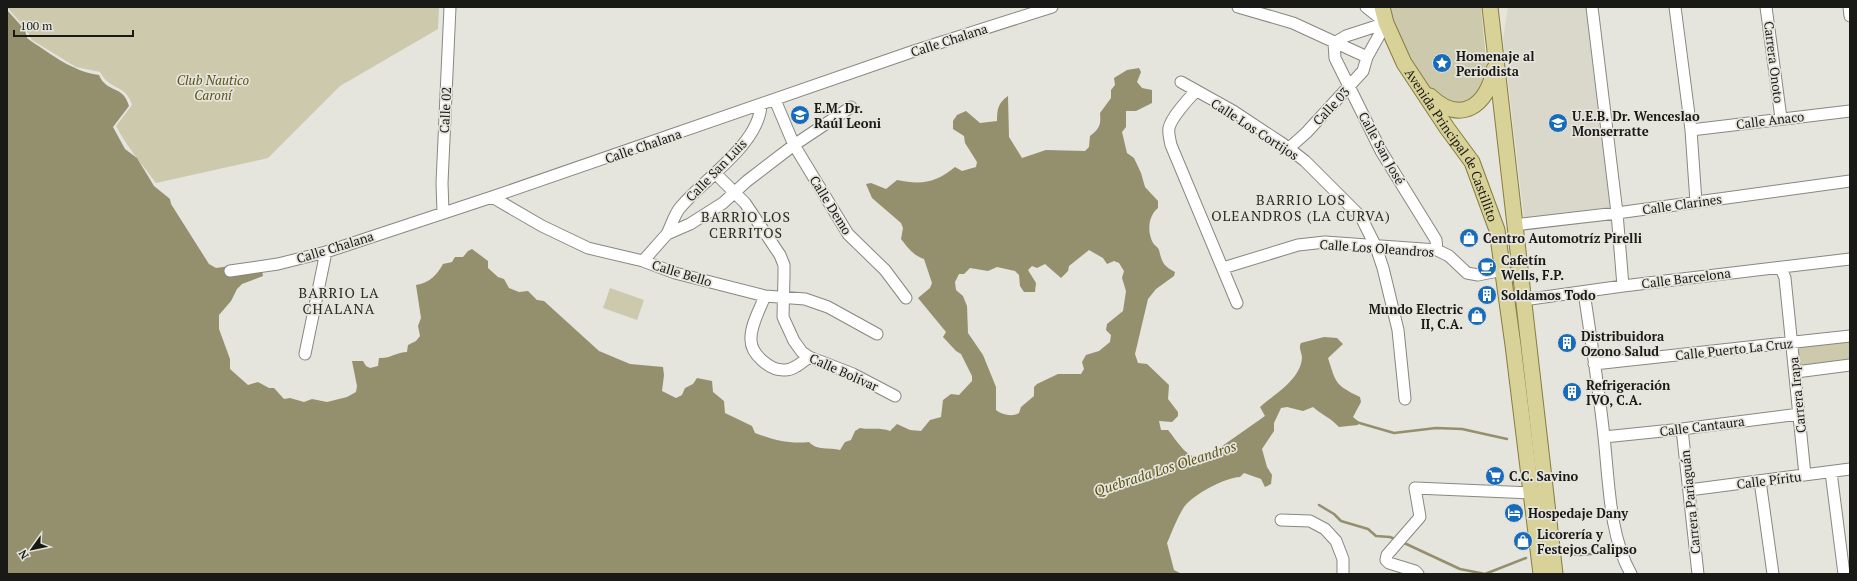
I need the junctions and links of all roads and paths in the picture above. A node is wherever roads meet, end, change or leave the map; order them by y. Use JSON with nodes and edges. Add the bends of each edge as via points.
{"nodes":[{"id":1,"x":450,"y":7,"type":"edge"},
{"id":2,"x":1052,"y":7,"type":"edge"},
{"id":3,"x":1238,"y":7,"type":"edge"},
{"id":4,"x":1366,"y":7,"type":"edge"},
{"id":5,"x":1382,"y":7,"type":"edge"},
{"id":6,"x":1490,"y":7,"type":"edge"},
{"id":7,"x":1499,"y":7,"type":"edge"},
{"id":8,"x":1592,"y":7,"type":"edge"},
{"id":9,"x":1675,"y":7,"type":"edge"},
{"id":10,"x":1766,"y":7,"type":"edge"},
{"id":11,"x":1849,"y":7,"type":"edge"},
{"id":12,"x":1850,"y":16,"type":"edge"},
{"id":13,"x":1386,"y":23,"type":"junction"},
{"id":14,"x":1493,"y":34,"type":"junction"},
{"id":15,"x":1334,"y":43,"type":"junction"},
{"id":16,"x":1367,"y":57,"type":"junction"},
{"id":17,"x":1181,"y":82,"type":"dead end"},
{"id":18,"x":1418,"y":85,"type":"junction"},
{"id":19,"x":1348,"y":87,"type":"junction"},
{"id":20,"x":1196,"y":91,"type":"junction"},
{"id":21,"x":775,"y":100,"type":"junction"},
{"id":22,"x":760,"y":105,"type":"junction"},
{"id":23,"x":851,"y":107,"type":"dead end"},
{"id":24,"x":1850,"y":111,"type":"edge"},
{"id":25,"x":1781,"y":118,"type":"junction"},
{"id":26,"x":1691,"y":130,"type":"junction"},
{"id":27,"x":794,"y":145,"type":"junction"},
{"id":28,"x":1288,"y":149,"type":"junction"},
{"id":29,"x":716,"y":174,"type":"junction"},
{"id":30,"x":1850,"y":181,"type":"edge"},
{"id":31,"x":735,"y":193,"type":"junction"},
{"id":32,"x":492,"y":197,"type":"junction"},
{"id":33,"x":1696,"y":202,"type":"junction"},
{"id":34,"x":443,"y":212,"type":"junction"},
{"id":35,"x":1617,"y":213,"type":"junction"},
{"id":36,"x":1514,"y":225,"type":"junction"},
{"id":37,"x":667,"y":234,"type":"junction"},
{"id":38,"x":1376,"y":247,"type":"junction"},
{"id":39,"x":1437,"y":250,"type":"junction"},
{"id":40,"x":326,"y":252,"type":"junction"},
{"id":41,"x":1850,"y":260,"type":"edge"},
{"id":42,"x":643,"y":261,"type":"junction"},
{"id":43,"x":1223,"y":268,"type":"junction"},
{"id":44,"x":1781,"y":268,"type":"junction"},
{"id":45,"x":1503,"y":270,"type":"junction"},
{"id":46,"x":230,"y":271,"type":"dead end"},
{"id":47,"x":1623,"y":286,"type":"junction"},
{"id":48,"x":1584,"y":292,"type":"junction"},
{"id":49,"x":765,"y":296,"type":"junction"},
{"id":50,"x":906,"y":298,"type":"dead end"},
{"id":51,"x":784,"y":299,"type":"junction"},
{"id":52,"x":1523,"y":300,"type":"junction"},
{"id":53,"x":1237,"y":303,"type":"dead end"},
{"id":54,"x":877,"y":334,"type":"dead end"},
{"id":55,"x":1850,"y":336,"type":"edge"},
{"id":56,"x":1792,"y":342,"type":"junction"},
{"id":57,"x":305,"y":354,"type":"dead end"},
{"id":58,"x":809,"y":357,"type":"junction"},
{"id":59,"x":1594,"y":364,"type":"junction"},
{"id":60,"x":1850,"y":364,"type":"edge"},
{"id":61,"x":1796,"y":372,"type":"junction"},
{"id":62,"x":895,"y":396,"type":"dead end"},
{"id":63,"x":1405,"y":400,"type":"dead end"},
{"id":64,"x":1799,"y":414,"type":"junction"},
{"id":65,"x":1682,"y":429,"type":"junction"},
{"id":66,"x":1604,"y":437,"type":"junction"},
{"id":67,"x":1850,"y":469,"type":"edge"},
{"id":68,"x":1831,"y":472,"type":"junction"},
{"id":69,"x":1805,"y":475,"type":"junction"},
{"id":70,"x":1760,"y":481,"type":"junction"},
{"id":71,"x":1689,"y":490,"type":"junction"},
{"id":72,"x":1531,"y":493,"type":"junction"},
{"id":73,"x":1281,"y":520,"type":"dead end"},
{"id":74,"x":1845,"y":545,"type":"edge"},
{"id":75,"x":1343,"y":574,"type":"edge"},
{"id":76,"x":1418,"y":574,"type":"edge"},
{"id":77,"x":1541,"y":574,"type":"edge"},
{"id":78,"x":1556,"y":574,"type":"edge"},
{"id":79,"x":1632,"y":574,"type":"edge"},
{"id":80,"x":1698,"y":574,"type":"edge"},
{"id":81,"x":1773,"y":574,"type":"edge"},
{"id":82,"x":1844,"y":574,"type":"edge"}],
"edges":[{"from":1,"to":34,"type":"street","name":"Calle 02"},
{"from":2,"to":21,"type":"street","name":"Calle Chalana","via":[[914,51]]},
{"from":3,"to":15,"type":"street","via":[[1293,23]]},
{"from":4,"to":13,"type":"street"},
{"from":5,"to":13,"type":"main road","name":"Avenida Principal de Castillito"},
{"from":6,"to":14,"type":"main road","name":"Avenida Principal de Castillito"},
{"from":7,"to":14,"type":"main road"},
{"from":8,"to":35,"type":"street"},
{"from":9,"to":26,"type":"street"},
{"from":10,"to":25,"type":"street","name":"Carrera Onoto"},
{"from":11,"to":12,"type":"street"},
{"from":13,"to":15,"type":"street","via":[[1346,36]]},
{"from":13,"to":16,"type":"street","name":"Calle 03"},
{"from":13,"to":18,"type":"main road","name":"Avenida Principal de Castillito","via":[[1404,63]]},
{"from":14,"to":18,"type":"main road","via":[[1494,68],[1489,90],[1474,106],[1455,110],[1445,107]]},
{"from":14,"to":36,"type":"main road","name":"Avenida Principal de Castillito"},
{"from":15,"to":16,"type":"street"},
{"from":15,"to":19,"type":"street","name":"Calle San José","via":[[1335,58]]},
{"from":16,"to":19,"type":"street","name":"Calle 03","via":[[1363,71]]},
{"from":17,"to":20,"type":"street","name":"Calle Los Cortijos"},
{"from":18,"to":45,"type":"main road","name":"Avenida Principal de Castillito","via":[[1472,162],[1497,230]]},
{"from":19,"to":28,"type":"street","name":"Calle 03"},
{"from":19,"to":39,"type":"street","name":"Calle San José","via":[[1381,151],[1436,240]]},
{"from":20,"to":28,"type":"street","name":"Calle Los Cortijos","via":[[1233,111]]},
{"from":20,"to":43,"type":"street","via":[[1172,121],[1169,137]]},
{"from":21,"to":22,"type":"street","name":"Calle Chalana"},
{"from":21,"to":27,"type":"street","name":"Calle Demo"},
{"from":22,"to":29,"type":"street","name":"Calle San Luis","via":[[760,116],[754,130]]},
{"from":22,"to":32,"type":"street","name":"Calle Chalana"},
{"from":23,"to":27,"type":"street"},
{"from":24,"to":25,"type":"street","name":"Calle Anaco"},
{"from":25,"to":26,"type":"street","name":"Calle Anaco"},
{"from":26,"to":33,"type":"street"},
{"from":27,"to":31,"type":"street"},
{"from":27,"to":50,"type":"street","name":"Calle Demo","via":[[848,234],[884,270]]},
{"from":28,"to":38,"type":"street","name":"Calle Los Cortijos","via":[[1304,161],[1360,217]]},
{"from":29,"to":31,"type":"street","name":"Calle Bolívar"},
{"from":29,"to":37,"type":"street","name":"Calle San Luis","via":[[678,210]]},
{"from":30,"to":33,"type":"street","name":"Calle Clarines"},
{"from":31,"to":37,"type":"street","via":[[690,224]]},
{"from":31,"to":51,"type":"street","name":"Calle Bolívar","via":[[745,203],[780,255],[784,270]]},
{"from":32,"to":34,"type":"street","name":"Calle Chalana"},
{"from":32,"to":42,"type":"street","name":"Calle Bello","via":[[542,226],[588,248]]},
{"from":33,"to":35,"type":"street","name":"Calle Clarines"},
{"from":34,"to":40,"type":"street","name":"Calle Chalana"},
{"from":35,"to":36,"type":"street","name":"Calle Clarines"},
{"from":35,"to":47,"type":"street"},
{"from":36,"to":52,"type":"main road","name":"Avenida Principal de Castillito"},
{"from":37,"to":42,"type":"street"},
{"from":38,"to":39,"type":"street","name":"Calle Los Oleandros"},
{"from":38,"to":43,"type":"street","name":"Calle Los Oleandros","via":[[1325,242],[1298,245]]},
{"from":38,"to":63,"type":"street","name":"Calle Los Cortijos","via":[[1398,330]]},
{"from":39,"to":45,"type":"street","name":"Calle Los Oleandros","via":[[1449,256],[1467,273],[1478,275]]},
{"from":40,"to":46,"type":"street","name":"Calle Chalana","via":[[278,264]]},
{"from":40,"to":57,"type":"street"},
{"from":41,"to":44,"type":"street","name":"Calle Barcelona"},
{"from":42,"to":49,"type":"street","name":"Calle Bello"},
{"from":43,"to":53,"type":"street"},
{"from":44,"to":47,"type":"street","name":"Calle Barcelona"},
{"from":44,"to":56,"type":"street","name":"Carrera Irapa","via":[[1785,278]]},
{"from":45,"to":72,"type":"main road","name":"Avenida Principal de Castillito"},
{"from":47,"to":48,"type":"street","name":"Calle Barcelona"},
{"from":48,"to":52,"type":"street","name":"Calle Barcelona"},
{"from":48,"to":59,"type":"street"},
{"from":49,"to":51,"type":"street","name":"Calle Bello"},
{"from":49,"to":58,"type":"street","via":[[751,338],[752,347],[757,355],[778,370],[792,368]]},
{"from":51,"to":54,"type":"street","name":"Calle Bello","via":[[805,299],[828,307]]},
{"from":51,"to":58,"type":"street","name":"Calle Bolívar","via":[[783,317],[794,341]]},
{"from":52,"to":78,"type":"main road","name":"Avenida Principal de Castillito"},
{"from":55,"to":56,"type":"street","name":"Calle Puerto La Cruz"},
{"from":56,"to":59,"type":"street","name":"Calle Puerto La Cruz"},
{"from":56,"to":61,"type":"street","name":"Carrera Irapa"},
{"from":58,"to":62,"type":"street","name":"Calle Bolívar","via":[[853,374]]},
{"from":59,"to":66,"type":"street"},
{"from":60,"to":61,"type":"street"},
{"from":61,"to":64,"type":"street","name":"Carrera Irapa"},
{"from":64,"to":65,"type":"street","name":"Calle Cantaura"},
{"from":64,"to":69,"type":"street","name":"Carrera Irapa"},
{"from":65,"to":66,"type":"street","name":"Calle Cantaura"},
{"from":65,"to":71,"type":"street","name":"Carrera Pariaguán"},
{"from":66,"to":79,"type":"street","via":[[1617,538]]},
{"from":67,"to":68,"type":"street","name":"Calle Píritu"},
{"from":68,"to":69,"type":"street","name":"Calle Píritu"},
{"from":68,"to":74,"type":"street"},
{"from":69,"to":70,"type":"street","name":"Calle Píritu"},
{"from":70,"to":71,"type":"street","name":"Calle Píritu"},
{"from":70,"to":81,"type":"street"},
{"from":71,"to":80,"type":"street","name":"Carrera Pariaguán"},
{"from":72,"to":76,"type":"street","via":[[1415,488],[1420,517],[1387,555],[1386,560]]},
{"from":72,"to":77,"type":"main road","name":"Avenida Principal de Castillito"},
{"from":73,"to":75,"type":"street","via":[[1310,521],[1325,530],[1336,541],[1343,559]]},
{"from":74,"to":82,"type":"street"}]}
